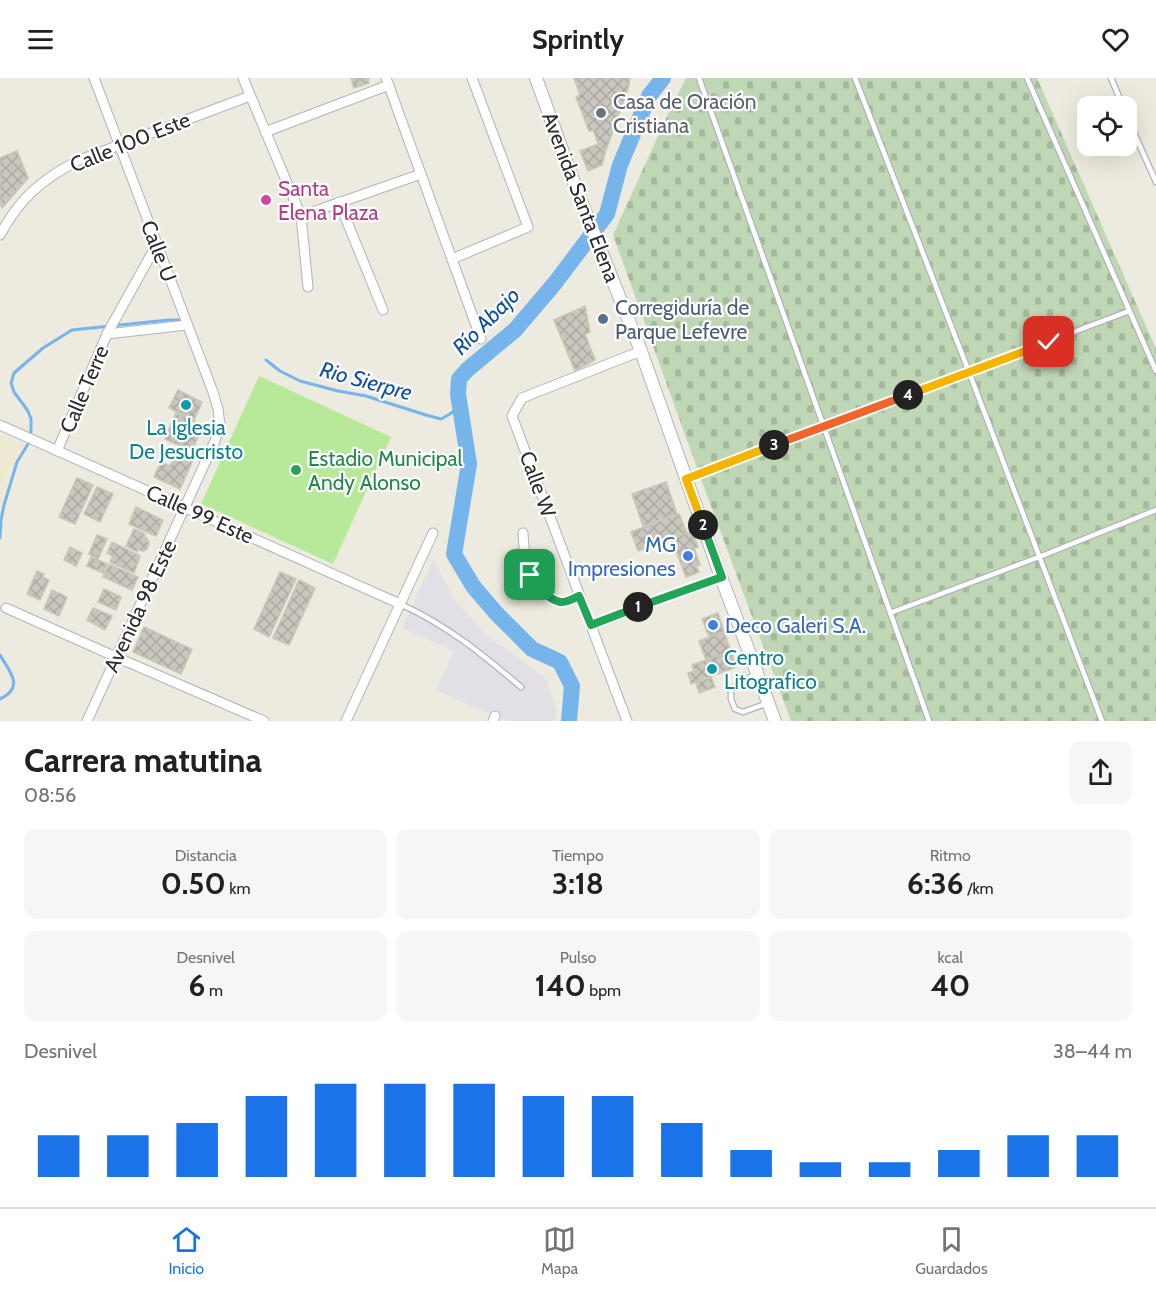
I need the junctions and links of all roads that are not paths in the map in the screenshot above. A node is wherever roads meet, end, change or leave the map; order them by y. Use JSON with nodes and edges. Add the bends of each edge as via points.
{"nodes":[{"id":1,"x":94,"y":78,"type":"edge"},
{"id":2,"x":243,"y":78,"type":"edge"},
{"id":3,"x":472,"y":78,"type":"edge"},
{"id":4,"x":536,"y":78,"type":"edge"},
{"id":5,"x":699,"y":78,"type":"edge"},
{"id":6,"x":855,"y":78,"type":"edge"},
{"id":7,"x":1027,"y":78,"type":"edge"},
{"id":8,"x":1111,"y":78,"type":"edge"},
{"id":9,"x":387,"y":81,"type":"edge"},
{"id":10,"x":250,"y":96,"type":"junction"},
{"id":11,"x":1119,"y":96,"type":"edge"},
{"id":12,"x":265,"y":132,"type":"junction"},
{"id":13,"x":1137,"y":140,"type":"edge"},
{"id":14,"x":119,"y":145,"type":"junction"},
{"id":15,"x":421,"y":174,"type":"junction"},
{"id":16,"x":1156,"y":182,"type":"edge"},
{"id":17,"x":339,"y":202,"type":"junction"},
{"id":18,"x":301,"y":216,"type":"junction"},
{"id":19,"x":0,"y":235,"type":"edge"},
{"id":20,"x":157,"y":244,"type":"junction"},
{"id":21,"x":452,"y":259,"type":"junction"},
{"id":22,"x":308,"y":287,"type":"dead end"},
{"id":23,"x":383,"y":310,"type":"dead end"},
{"id":24,"x":1129,"y":311,"type":"junction"},
{"id":25,"x":187,"y":325,"type":"junction"},
{"id":26,"x":108,"y":333,"type":"junction"},
{"id":27,"x":481,"y":339,"type":"dead end"},
{"id":28,"x":641,"y":351,"type":"junction"},
{"id":29,"x":1156,"y":370,"type":"edge"},
{"id":30,"x":969,"y":372,"type":"junction"},
{"id":31,"x":0,"y":425,"type":"edge"},
{"id":32,"x":220,"y":425,"type":"joint"},
{"id":33,"x":824,"y":427,"type":"junction"},
{"id":34,"x":57,"y":451,"type":"junction"},
{"id":35,"x":686,"y":479,"type":"junction"},
{"id":36,"x":185,"y":507,"type":"junction"},
{"id":37,"x":1156,"y":510,"type":"edge"},
{"id":38,"x":433,"y":533,"type":"dead end"},
{"id":39,"x":523,"y":533,"type":"dead end"},
{"id":40,"x":1039,"y":557,"type":"junction"},
{"id":41,"x":722,"y":577,"type":"junction"},
{"id":42,"x":579,"y":596,"type":"junction"},
{"id":43,"x":400,"y":604,"type":"junction"},
{"id":44,"x":6,"y":608,"type":"dead end"},
{"id":45,"x":890,"y":613,"type":"junction"},
{"id":46,"x":591,"y":625,"type":"junction"},
{"id":47,"x":116,"y":657,"type":"junction"},
{"id":48,"x":757,"y":673,"type":"junction"},
{"id":49,"x":521,"y":687,"type":"dead end"},
{"id":50,"x":769,"y":703,"type":"junction"},
{"id":51,"x":87,"y":721,"type":"edge"},
{"id":52,"x":264,"y":721,"type":"edge"},
{"id":53,"x":346,"y":721,"type":"edge"},
{"id":54,"x":627,"y":721,"type":"edge"},
{"id":55,"x":775,"y":721,"type":"edge"},
{"id":56,"x":929,"y":721,"type":"edge"},
{"id":57,"x":1102,"y":721,"type":"edge"}],
"edges":[{"from":1,"to":14,"type":"street","name":"Calle U"},
{"from":2,"to":10,"type":"street"},
{"from":3,"to":21,"type":"street","via":[[528,227]]},
{"from":4,"to":28,"type":"street","name":"Avenida Santa Elena"},
{"from":5,"to":33,"type":"lane"},
{"from":6,"to":30,"type":"lane"},
{"from":7,"to":24,"type":"lane"},
{"from":8,"to":11,"type":"lane"},
{"from":9,"to":12,"type":"street"},
{"from":9,"to":15,"type":"street"},
{"from":10,"to":12,"type":"street"},
{"from":10,"to":14,"type":"street","name":"Calle 100 Este"},
{"from":12,"to":18,"type":"street"},
{"from":13,"to":16,"type":"lane"},
{"from":14,"to":19,"type":"street","name":"Calle 100 Este","via":[[77,161],[39,184]]},
{"from":14,"to":20,"type":"street","name":"Calle U"},
{"from":15,"to":17,"type":"street"},
{"from":15,"to":21,"type":"street"},
{"from":17,"to":18,"type":"street"},
{"from":17,"to":23,"type":"street"},
{"from":18,"to":22,"type":"street"},
{"from":20,"to":25,"type":"street","name":"Calle U"},
{"from":20,"to":26,"type":"street"},
{"from":21,"to":27,"type":"street"},
{"from":24,"to":29,"type":"lane"},
{"from":24,"to":30,"type":"lane"},
{"from":25,"to":26,"type":"street","name":"Calle Terre"},
{"from":25,"to":32,"type":"street","name":"Calle U","via":[[213,392]]},
{"from":26,"to":34,"type":"street","name":"Calle Terre"},
{"from":28,"to":35,"type":"street","name":"Avenida Santa Elena"},
{"from":28,"to":42,"type":"street","name":"Calle W","via":[[522,398],[512,416]]},
{"from":30,"to":33,"type":"lane"},
{"from":30,"to":40,"type":"lane"},
{"from":31,"to":34,"type":"street","name":"Calle 99 Este"},
{"from":32,"to":36,"type":"street","name":"Avenida 98 Este"},
{"from":33,"to":35,"type":"lane"},
{"from":33,"to":45,"type":"lane"},
{"from":34,"to":36,"type":"street","name":"Calle 99 Este"},
{"from":35,"to":41,"type":"street","name":"Avenida Santa Elena"},
{"from":36,"to":43,"type":"street","name":"Calle 99 Este"},
{"from":36,"to":47,"type":"street","name":"Avenida 98 Este"},
{"from":37,"to":40,"type":"lane"},
{"from":38,"to":43,"type":"street"},
{"from":39,"to":42,"type":"street","via":[[530,575],[542,591],[562,602]]},
{"from":40,"to":45,"type":"lane"},
{"from":40,"to":57,"type":"lane"},
{"from":41,"to":46,"type":"street"},
{"from":41,"to":48,"type":"street","name":"Avenida Santa Elena"},
{"from":42,"to":46,"type":"street","name":"Calle W"},
{"from":43,"to":49,"type":"lane","via":[[455,634]]},
{"from":43,"to":53,"type":"street"},
{"from":44,"to":47,"type":"street"},
{"from":45,"to":56,"type":"lane"},
{"from":46,"to":54,"type":"street","name":"Calle W"},
{"from":47,"to":51,"type":"street","name":"Avenida 98 Este"},
{"from":47,"to":52,"type":"street"},
{"from":48,"to":50,"type":"street","name":"Avenida Santa Elena"},
{"from":48,"to":50,"type":"lane","via":[[731,689],[735,710],[743,712]]},
{"from":50,"to":55,"type":"street","name":"Avenida Santa Elena"}]}
